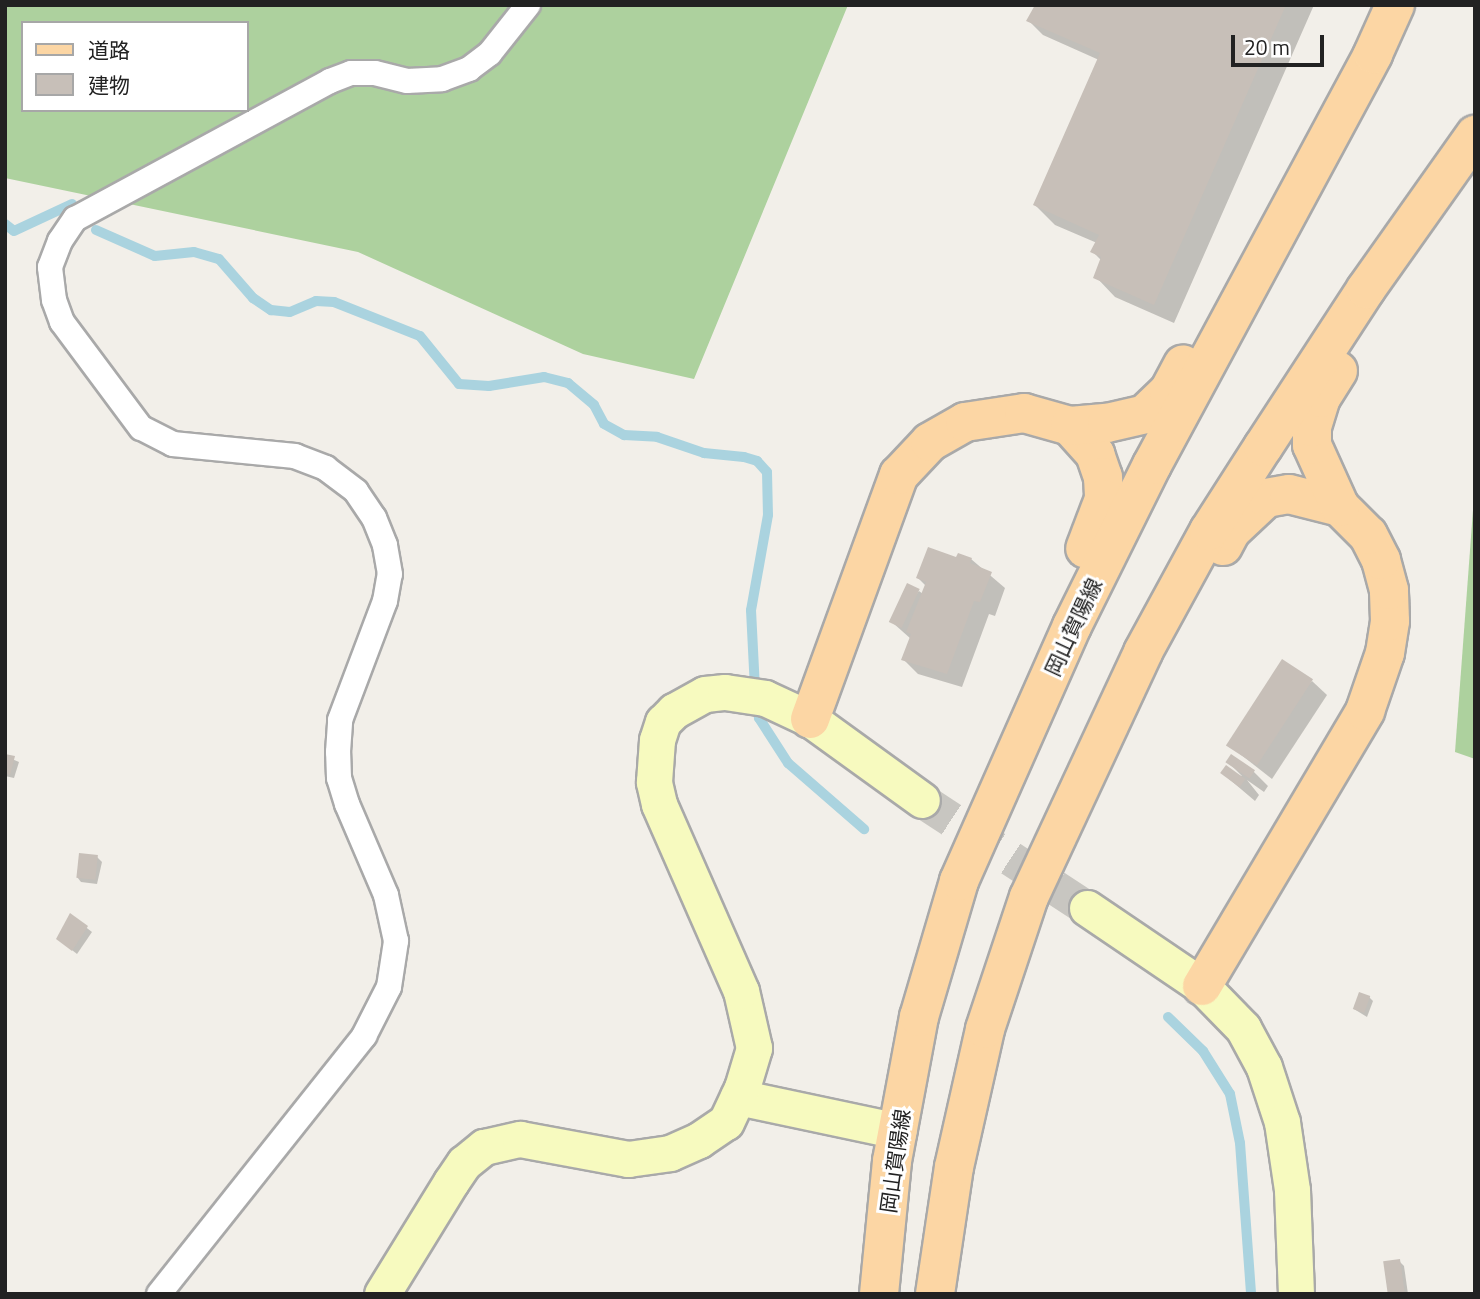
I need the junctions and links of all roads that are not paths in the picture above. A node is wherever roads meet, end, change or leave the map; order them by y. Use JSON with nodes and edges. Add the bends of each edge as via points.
{"nodes":[{"id":1,"x":528,"y":5,"type":"edge"},
{"id":2,"x":1395,"y":5,"type":"edge"},
{"id":3,"x":1337,"y":121,"type":"junction"},
{"id":4,"x":1475,"y":135,"type":"edge"},
{"id":5,"x":1408,"y":231,"type":"junction"},
{"id":6,"x":1070,"y":426,"type":"junction"},
{"id":7,"x":1340,"y":507,"type":"junction"},
{"id":8,"x":1032,"y":715,"type":"junction"},
{"id":9,"x":810,"y":719,"type":"junction"},
{"id":10,"x":922,"y":800,"type":"tunnel mouth"},
{"id":11,"x":1071,"y":808,"type":"junction"},
{"id":12,"x":1087,"y":908,"type":"tunnel mouth"},
{"id":13,"x":1202,"y":986,"type":"junction"},
{"id":14,"x":738,"y":1097,"type":"junction"},
{"id":15,"x":898,"y":1131,"type":"junction"},
{"id":16,"x":159,"y":1294,"type":"edge"},
{"id":17,"x":382,"y":1294,"type":"edge"},
{"id":18,"x":879,"y":1294,"type":"edge"},
{"id":19,"x":935,"y":1294,"type":"edge"},
{"id":20,"x":1296,"y":1294,"type":"edge"}],
"edges":[{"from":1,"to":16,"type":"street","via":[[490,53],[469,69],[442,79],[407,81],[351,73],[75,219],[50,267],[62,323],[141,428],[173,444],[295,456],[326,468],[356,491],[374,518],[390,574],[385,601],[340,720],[338,752],[347,804],[386,895],[396,941],[389,987],[364,1036]]},
{"from":2,"to":3,"type":"main road","name":"岡山賀陽線"},
{"from":3,"to":6,"type":"main road","via":[[1291,169],[1169,391],[1145,414],[1107,424]]},
{"from":3,"to":8,"type":"main road","name":"岡山賀陽線","via":[[1152,465]]},
{"from":4,"to":5,"type":"main road"},
{"from":5,"to":7,"type":"main road","via":[[1376,311],[1321,398],[1312,427],[1312,445]]},
{"from":5,"to":11,"type":"main road","via":[[1209,531],[1143,652]]},
{"from":6,"to":8,"type":"main road","via":[[1095,454],[1104,499],[1095,530],[1058,603]]},
{"from":6,"to":9,"type":"main road","via":[[1024,413],[965,422],[930,442],[898,475]]},
{"from":7,"to":11,"type":"main road","via":[[1289,494],[1266,498],[1231,531],[1118,741]]},
{"from":7,"to":13,"type":"main road","via":[[1368,535],[1381,561],[1389,590],[1385,653],[1365,711]]},
{"from":8,"to":15,"type":"main road","name":"岡山賀陽線","via":[[959,881],[919,1017]]},
{"from":9,"to":10,"type":"street"},
{"from":9,"to":14,"type":"street","via":[[752,695],[705,694],[674,710],[663,722],[653,760],[659,804],[741,990],[754,1048]]},
{"from":11,"to":19,"type":"main road","via":[[1030,897],[985,1029],[954,1167]]},
{"from":12,"to":13,"type":"street"},
{"from":13,"to":20,"type":"street","via":[[1243,1028],[1264,1067],[1282,1122],[1292,1190]]},
{"from":14,"to":15,"type":"street"},
{"from":14,"to":17,"type":"street","via":[[726,1122],[670,1153],[628,1159],[520,1139],[484,1147],[458,1172]]},
{"from":15,"to":18,"type":"main road","name":"岡山賀陽線"}]}
